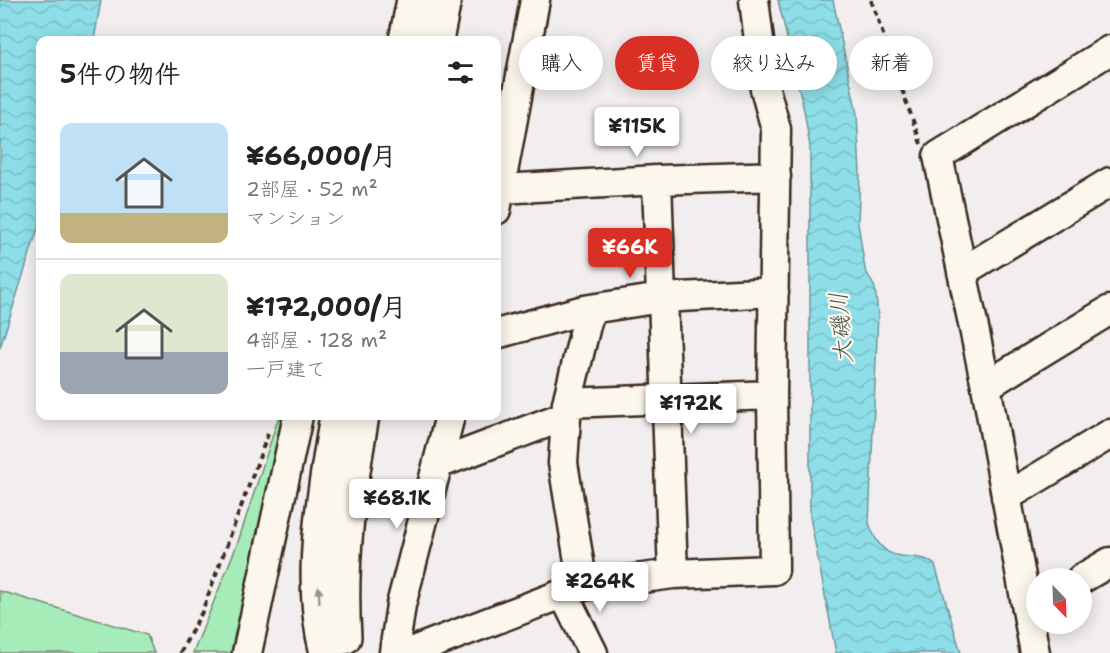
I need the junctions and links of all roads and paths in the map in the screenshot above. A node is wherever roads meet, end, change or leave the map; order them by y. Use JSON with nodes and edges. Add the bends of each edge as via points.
{"nodes":[{"id":1,"x":414,"y":0,"type":"edge"},
{"id":2,"x":444,"y":0,"type":"edge"},
{"id":3,"x":535,"y":0,"type":"edge"},
{"id":4,"x":754,"y":0,"type":"edge"},
{"id":5,"x":871,"y":0,"type":"edge"},
{"id":6,"x":407,"y":36,"type":"edge"},
{"id":7,"x":437,"y":36,"type":"edge"},
{"id":8,"x":1110,"y":50,"type":"edge"},
{"id":9,"x":924,"y":154,"type":"dead end"},
{"id":10,"x":776,"y":176,"type":"junction"},
{"id":11,"x":657,"y":180,"type":"junction"},
{"id":12,"x":1110,"y":183,"type":"edge"},
{"id":13,"x":501,"y":189,"type":"edge"},
{"id":14,"x":501,"y":200,"type":"edge"},
{"id":15,"x":962,"y":272,"type":"junction"},
{"id":16,"x":774,"y":292,"type":"junction"},
{"id":17,"x":662,"y":298,"type":"junction"},
{"id":18,"x":590,"y":309,"type":"junction"},
{"id":19,"x":1110,"y":310,"type":"edge"},
{"id":20,"x":501,"y":333,"type":"edge"},
{"id":21,"x":986,"y":386,"type":"junction"},
{"id":22,"x":772,"y":395,"type":"junction"},
{"id":23,"x":667,"y":398,"type":"junction"},
{"id":24,"x":566,"y":409,"type":"junction"},
{"id":25,"x":297,"y":420,"type":"edge"},
{"id":26,"x":336,"y":420,"type":"edge"},
{"id":27,"x":361,"y":420,"type":"edge"},
{"id":28,"x":449,"y":420,"type":"edge"},
{"id":29,"x":271,"y":426,"type":"dead end"},
{"id":30,"x":1110,"y":434,"type":"edge"},
{"id":31,"x":438,"y":464,"type":"junction"},
{"id":32,"x":1006,"y":497,"type":"junction"},
{"id":33,"x":1110,"y":562,"type":"edge"},
{"id":34,"x":1092,"y":573,"type":"edge"},
{"id":35,"x":673,"y":574,"type":"junction"},
{"id":36,"x":1026,"y":583,"type":"edge"},
{"id":37,"x":574,"y":590,"type":"junction"},
{"id":38,"x":1034,"y":634,"type":"edge"},
{"id":39,"x":180,"y":653,"type":"edge"},
{"id":40,"x":248,"y":653,"type":"edge"},
{"id":41,"x":327,"y":653,"type":"edge"},
{"id":42,"x":347,"y":653,"type":"edge"},
{"id":43,"x":399,"y":653,"type":"edge"},
{"id":44,"x":593,"y":653,"type":"edge"},
{"id":45,"x":1035,"y":653,"type":"edge"}],
"edges":[{"from":1,"to":6,"type":"highway"},
{"from":2,"to":7,"type":"highway"},
{"from":3,"to":13,"type":"street"},
{"from":4,"to":10,"type":"street","via":[[765,89],[776,129]]},
{"from":5,"to":9,"type":"path"},
{"from":8,"to":15,"type":"street","via":[[938,156]]},
{"from":10,"to":11,"type":"street"},
{"from":10,"to":16,"type":"street"},
{"from":11,"to":14,"type":"street"},
{"from":11,"to":17,"type":"street"},
{"from":12,"to":15,"type":"street"},
{"from":15,"to":21,"type":"street"},
{"from":16,"to":17,"type":"street"},
{"from":16,"to":22,"type":"street"},
{"from":17,"to":18,"type":"street"},
{"from":17,"to":23,"type":"street"},
{"from":18,"to":20,"type":"street"},
{"from":18,"to":24,"type":"street"},
{"from":19,"to":21,"type":"street"},
{"from":21,"to":32,"type":"street"},
{"from":22,"to":23,"type":"street"},
{"from":22,"to":35,"type":"street","via":[[774,570]]},
{"from":23,"to":24,"type":"street"},
{"from":23,"to":35,"type":"street"},
{"from":24,"to":31,"type":"street"},
{"from":24,"to":37,"type":"street","via":[[563,463]]},
{"from":25,"to":40,"type":"street"},
{"from":41,"to":26,"type":"highway","one_way":true,"via":[[318,592],[324,501]]},
{"from":27,"to":42,"type":"highway","via":[[346,505],[342,561]]},
{"from":28,"to":31,"type":"street"},
{"from":29,"to":39,"type":"path","via":[[202,612]]},
{"from":30,"to":32,"type":"street"},
{"from":31,"to":43,"type":"street","via":[[401,605]]},
{"from":32,"to":36,"type":"street"},
{"from":33,"to":34,"type":"street"},
{"from":35,"to":37,"type":"street"},
{"from":37,"to":43,"type":"street"},
{"from":37,"to":44,"type":"street"},
{"from":38,"to":45,"type":"street"}]}
